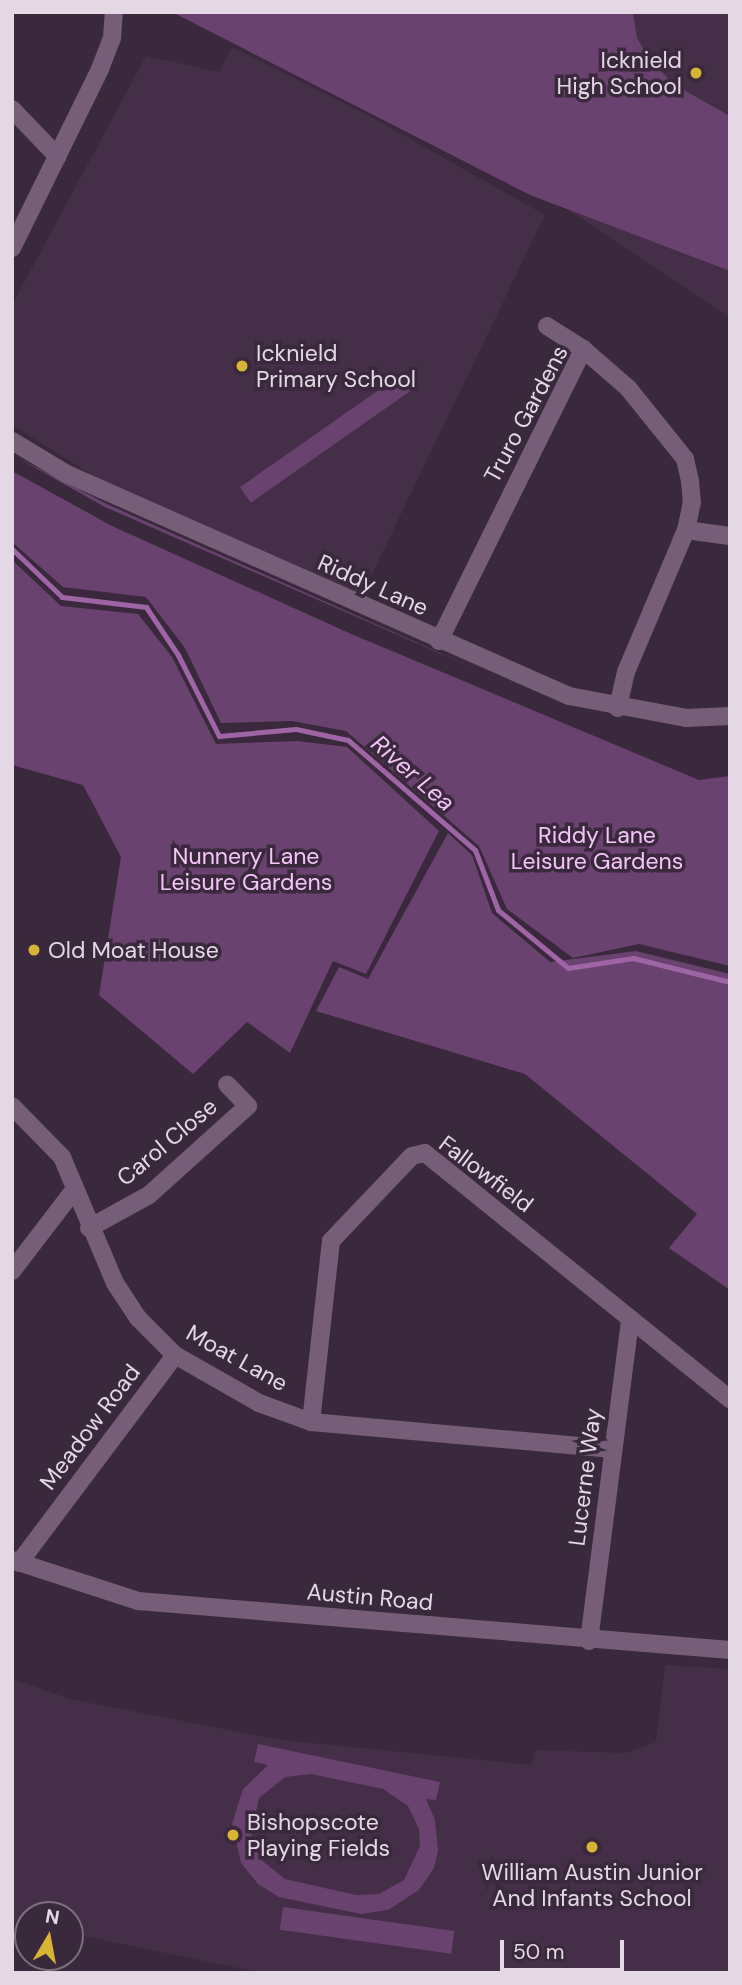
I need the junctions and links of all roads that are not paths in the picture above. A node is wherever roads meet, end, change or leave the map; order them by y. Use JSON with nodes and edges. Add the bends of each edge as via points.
{"nodes":[{"id":1,"x":114,"y":12,"type":"edge"},
{"id":2,"x":12,"y":109,"type":"edge"},
{"id":3,"x":58,"y":157,"type":"junction"},
{"id":4,"x":12,"y":248,"type":"edge"},
{"id":5,"x":547,"y":326,"type":"dead end"},
{"id":6,"x":583,"y":349,"type":"junction"},
{"id":7,"x":12,"y":441,"type":"edge"},
{"id":8,"x":686,"y":530,"type":"junction"},
{"id":9,"x":730,"y":536,"type":"edge"},
{"id":10,"x":439,"y":641,"type":"junction"},
{"id":11,"x":618,"y":708,"type":"junction"},
{"id":12,"x":730,"y":716,"type":"edge"},
{"id":13,"x":228,"y":1084,"type":"dead end"},
{"id":14,"x":12,"y":1107,"type":"edge"},
{"id":15,"x":75,"y":1189,"type":"junction"},
{"id":16,"x":89,"y":1228,"type":"junction"},
{"id":17,"x":12,"y":1270,"type":"edge"},
{"id":18,"x":630,"y":1319,"type":"junction"},
{"id":19,"x":175,"y":1354,"type":"junction"},
{"id":20,"x":730,"y":1399,"type":"edge"},
{"id":21,"x":311,"y":1422,"type":"junction"},
{"id":22,"x":613,"y":1449,"type":"junction"},
{"id":23,"x":16,"y":1561,"type":"edge"},
{"id":24,"x":589,"y":1641,"type":"junction"},
{"id":25,"x":730,"y":1650,"type":"edge"}],
"edges":[{"from":1,"to":3,"type":"street","via":[[100,69]]},
{"from":2,"to":3,"type":"street"},
{"from":3,"to":4,"type":"street"},
{"from":5,"to":6,"type":"street"},
{"from":6,"to":8,"type":"street","name":"Truro Gardens","via":[[628,388],[685,459],[692,502]]},
{"from":6,"to":10,"type":"street","name":"Truro Gardens"},
{"from":7,"to":10,"type":"street","name":"Riddy Lane","via":[[67,474]]},
{"from":8,"to":9,"type":"street"},
{"from":8,"to":11,"type":"street","name":"Truro Gardens","via":[[626,672]]},
{"from":10,"to":11,"type":"street","name":"Riddy Lane","via":[[569,696]]},
{"from":11,"to":12,"type":"street","name":"Riddy Lane","via":[[686,718]]},
{"from":13,"to":16,"type":"street","name":"Carol Close","via":[[248,1106],[149,1195]]},
{"from":14,"to":15,"type":"street","name":"Moat Lane","via":[[62,1157]]},
{"from":15,"to":16,"type":"street","name":"Moat Lane"},
{"from":15,"to":17,"type":"street"},
{"from":16,"to":19,"type":"street","name":"Moat Lane","via":[[138,1318]]},
{"from":18,"to":20,"type":"street","name":"Fallowfield"},
{"from":18,"to":21,"type":"street","name":"Fallowfield","via":[[425,1153],[411,1156],[331,1241]]},
{"from":18,"to":22,"type":"street","name":"Lucerne Way"},
{"from":19,"to":21,"type":"street","name":"Moat Lane","via":[[259,1403]]},
{"from":19,"to":23,"type":"street","name":"Meadow Road"},
{"from":21,"to":22,"type":"street","name":"Moat Lane"},
{"from":22,"to":24,"type":"street","name":"Lucerne Way"},
{"from":23,"to":24,"type":"street","name":"Austin Road","via":[[138,1601]]},
{"from":24,"to":25,"type":"street","name":"Austin Road"}]}
